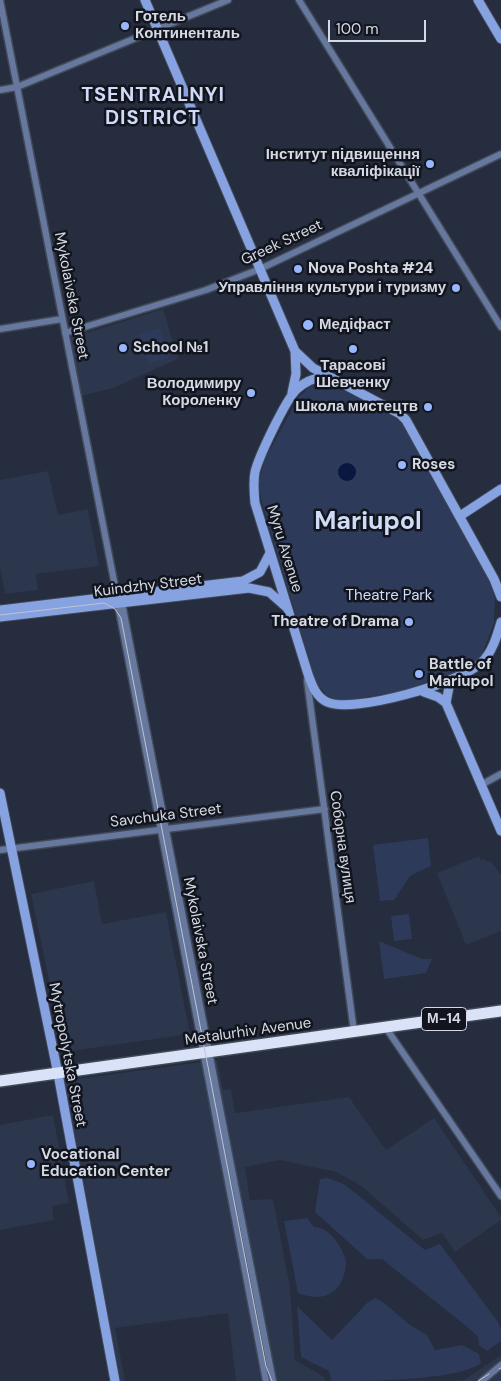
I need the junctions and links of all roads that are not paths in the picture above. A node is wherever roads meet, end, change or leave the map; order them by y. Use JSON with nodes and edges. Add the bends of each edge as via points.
{"nodes":[{"id":1,"x":0,"y":0,"type":"edge"},
{"id":2,"x":145,"y":0,"type":"edge"},
{"id":3,"x":228,"y":0,"type":"edge"},
{"id":4,"x":299,"y":0,"type":"edge"},
{"id":5,"x":478,"y":0,"type":"edge"},
{"id":6,"x":157,"y":29,"type":"junction"},
{"id":7,"x":501,"y":39,"type":"edge"},
{"id":8,"x":17,"y":87,"type":"junction"},
{"id":9,"x":0,"y":90,"type":"edge"},
{"id":10,"x":501,"y":154,"type":"edge"},
{"id":11,"x":418,"y":193,"type":"junction"},
{"id":12,"x":260,"y":269,"type":"junction"},
{"id":13,"x":62,"y":319,"type":"junction"},
{"id":14,"x":501,"y":327,"type":"edge"},
{"id":15,"x":0,"y":329,"type":"edge"},
{"id":16,"x":65,"y":333,"type":"junction"},
{"id":17,"x":295,"y":351,"type":"junction"},
{"id":18,"x":331,"y":378,"type":"junction"},
{"id":19,"x":290,"y":397,"type":"junction"},
{"id":20,"x":501,"y":489,"type":"edge"},
{"id":21,"x":460,"y":516,"type":"junction"},
{"id":22,"x":270,"y":553,"type":"junction"},
{"id":23,"x":494,"y":578,"type":"junction"},
{"id":24,"x":501,"y":588,"type":"edge"},
{"id":25,"x":501,"y":596,"type":"edge"},
{"id":26,"x":118,"y":601,"type":"junction"},
{"id":27,"x":0,"y":610,"type":"edge"},
{"id":28,"x":289,"y":614,"type":"junction"},
{"id":29,"x":0,"y":617,"type":"edge"},
{"id":30,"x":501,"y":622,"type":"edge"},
{"id":31,"x":306,"y":666,"type":"junction"},
{"id":32,"x":456,"y":678,"type":"junction"},
{"id":33,"x":421,"y":692,"type":"junction"},
{"id":34,"x":446,"y":703,"type":"junction"},
{"id":35,"x":501,"y":774,"type":"edge"},
{"id":36,"x":481,"y":785,"type":"junction"},
{"id":37,"x":0,"y":793,"type":"edge"},
{"id":38,"x":324,"y":809,"type":"junction"},
{"id":39,"x":163,"y":829,"type":"junction"},
{"id":40,"x":501,"y":830,"type":"edge"},
{"id":41,"x":12,"y":849,"type":"junction"},
{"id":42,"x":0,"y":850,"type":"edge"},
{"id":43,"x":501,"y":1011,"type":"edge"},
{"id":44,"x":386,"y":1028,"type":"junction"},
{"id":45,"x":354,"y":1032,"type":"junction"},
{"id":46,"x":206,"y":1053,"type":"junction"},
{"id":47,"x":58,"y":1074,"type":"junction"},
{"id":48,"x":0,"y":1081,"type":"edge"},
{"id":49,"x":224,"y":1145,"type":"junction"},
{"id":50,"x":501,"y":1196,"type":"edge"},
{"id":51,"x":500,"y":1369,"type":"edge"},
{"id":52,"x":115,"y":1381,"type":"edge"},
{"id":53,"x":266,"y":1381,"type":"edge"},
{"id":54,"x":273,"y":1381,"type":"edge"},
{"id":55,"x":482,"y":1381,"type":"edge"}],
"edges":[{"from":1,"to":8,"type":"street","name":"Mykolaivska Street"},
{"from":2,"to":6,"type":"main road","name":"Myru Avenue"},
{"from":3,"to":6,"type":"street"},
{"from":4,"to":11,"type":"street"},
{"from":5,"to":7,"type":"main road"},
{"from":6,"to":8,"type":"street"},
{"from":6,"to":12,"type":"main road","name":"Myru Avenue"},
{"from":8,"to":9,"type":"street"},
{"from":8,"to":13,"type":"street","name":"Mykolaivska Street"},
{"from":10,"to":11,"type":"street","name":"Greek Street"},
{"from":11,"to":12,"type":"street","name":"Greek Street"},
{"from":11,"to":14,"type":"street"},
{"from":12,"to":16,"type":"street","name":"Greek Street","via":[[206,290]]},
{"from":12,"to":17,"type":"main road","name":"Myru Avenue"},
{"from":13,"to":15,"type":"street"},
{"from":13,"to":16,"type":"street","name":"Mykolaivska Street"},
{"from":16,"to":26,"type":"street","name":"Mykolaivska Street"},
{"from":17,"to":18,"type":"main road","name":"Myru Avenue","via":[[307,364]]},
{"from":17,"to":19,"type":"main road","name":"Myru Avenue","via":[[296,374]]},
{"from":18,"to":19,"type":"main road","name":"Myru Avenue","via":[[308,381]]},
{"from":18,"to":21,"type":"main road","name":"Myru Avenue","via":[[406,420]]},
{"from":19,"to":22,"type":"main road","name":"Myru Avenue","via":[[255,473],[255,503]]},
{"from":20,"to":21,"type":"main road"},
{"from":21,"to":23,"type":"main road","name":"Myru Avenue"},
{"from":22,"to":26,"type":"main road","name":"Kuindzhy Street","via":[[260,572],[243,581]]},
{"from":22,"to":28,"type":"main road","name":"Myru Avenue"},
{"from":23,"to":24,"type":"street"},
{"from":23,"to":25,"type":"main road","name":"Myru Avenue"},
{"from":26,"to":27,"type":"main road","name":"Kuindzhy Street"},
{"from":26,"to":28,"type":"main road","name":"Kuindzhy Street","via":[[254,588],[274,595]]},
{"from":26,"to":29,"type":"main road","name":"Kuindzhy Street"},
{"from":26,"to":39,"type":"street","name":"Mykolaivska Street"},
{"from":28,"to":31,"type":"main road","name":"Myru Avenue"},
{"from":30,"to":32,"type":"main road","name":"Myru Avenue","via":[[486,658]]},
{"from":31,"to":33,"type":"main road","name":"Myru Avenue","via":[[315,691],[333,704]]},
{"from":31,"to":38,"type":"street","name":"Соборна вулиця"},
{"from":32,"to":33,"type":"main road","name":"Myru Avenue"},
{"from":32,"to":34,"type":"main road"},
{"from":33,"to":34,"type":"main road","via":[[433,694]]},
{"from":34,"to":36,"type":"main road"},
{"from":35,"to":36,"type":"street"},
{"from":36,"to":40,"type":"main road"},
{"from":37,"to":41,"type":"main road","name":"Mytropolytska Street"},
{"from":38,"to":39,"type":"street","name":"Savchuka Street"},
{"from":38,"to":45,"type":"street","name":"Соборна вулиця"},
{"from":39,"to":41,"type":"street","name":"Savchuka Street"},
{"from":39,"to":46,"type":"street","name":"Mykolaivska Street"},
{"from":41,"to":42,"type":"street","name":"Savchuka Street"},
{"from":41,"to":47,"type":"main road","name":"Mytropolytska Street"},
{"from":43,"to":44,"type":"highway","name":"Metalurhiv Avenue","number":"М-14"},
{"from":44,"to":45,"type":"highway","name":"Metalurhiv Avenue","number":"М-14"},
{"from":44,"to":50,"type":"street"},
{"from":45,"to":46,"type":"highway","name":"Metalurhiv Avenue","number":"М-14"},
{"from":46,"to":47,"type":"highway","name":"Metalurhiv Avenue","number":"М-14"},
{"from":46,"to":49,"type":"street","name":"Mykolaivska Street"},
{"from":47,"to":48,"type":"highway","name":"Metalurhiv Avenue","number":"М-14"},
{"from":47,"to":52,"type":"main road","name":"Mytropolytska Street"},
{"from":49,"to":53,"type":"street","name":"Mykolaivska Street"},
{"from":49,"to":54,"type":"street","name":"Mykolaivska Street"},
{"from":51,"to":55,"type":"street"}]}
